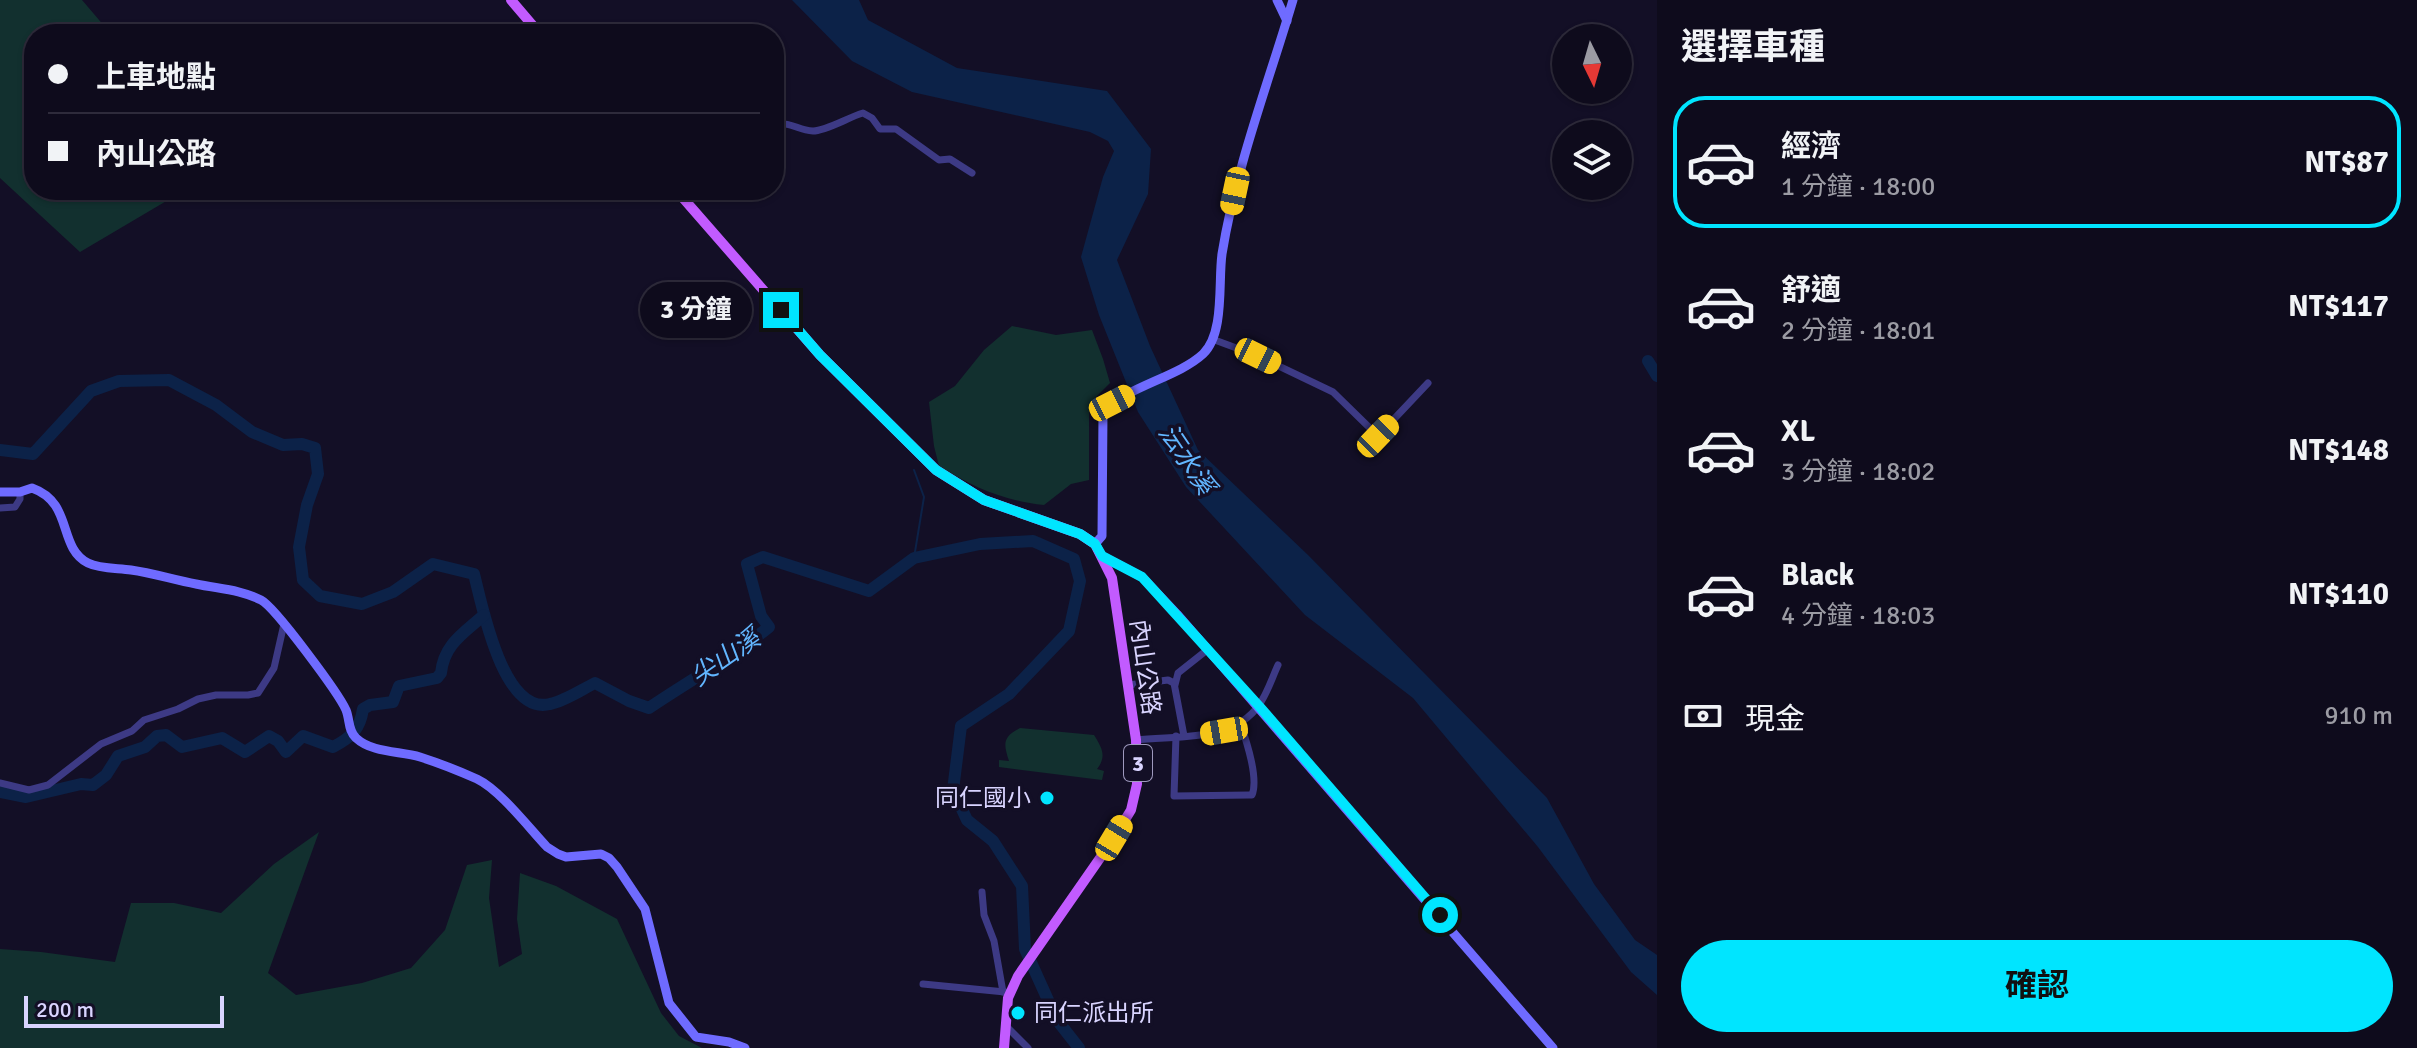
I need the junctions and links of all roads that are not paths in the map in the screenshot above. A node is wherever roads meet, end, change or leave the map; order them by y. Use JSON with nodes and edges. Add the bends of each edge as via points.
{"nodes":[{"id":1,"x":511,"y":0,"type":"edge"},
{"id":2,"x":1277,"y":0,"type":"edge"},
{"id":3,"x":1293,"y":0,"type":"edge"},
{"id":4,"x":1287,"y":21,"type":"junction"},
{"id":5,"x":531,"y":24,"type":"edge"},
{"id":6,"x":784,"y":123,"type":"edge"},
{"id":7,"x":972,"y":173,"type":"dead end"},
{"id":8,"x":688,"y":200,"type":"edge"},
{"id":9,"x":1212,"y":339,"type":"junction"},
{"id":10,"x":1428,"y":383,"type":"dead end"},
{"id":11,"x":0,"y":492,"type":"edge"},
{"id":12,"x":20,"y":492,"type":"junction"},
{"id":13,"x":0,"y":508,"type":"edge"},
{"id":14,"x":1095,"y":544,"type":"junction"},
{"id":15,"x":1102,"y":556,"type":"junction"},
{"id":16,"x":284,"y":624,"type":"junction"},
{"id":17,"x":1207,"y":650,"type":"junction"},
{"id":18,"x":1278,"y":665,"type":"dead end"},
{"id":19,"x":1128,"y":685,"type":"junction"},
{"id":20,"x":1175,"y":685,"type":"junction"},
{"id":21,"x":1259,"y":706,"type":"junction"},
{"id":22,"x":1240,"y":722,"type":"junction"},
{"id":23,"x":1180,"y":736,"type":"junction"},
{"id":24,"x":1136,"y":740,"type":"junction"},
{"id":25,"x":0,"y":783,"type":"edge"},
{"id":26,"x":982,"y":892,"type":"dead end"},
{"id":27,"x":923,"y":984,"type":"dead end"},
{"id":28,"x":1007,"y":992,"type":"junction"},
{"id":29,"x":1006,"y":1026,"type":"junction"},
{"id":30,"x":745,"y":1048,"type":"edge"},
{"id":31,"x":1004,"y":1048,"type":"edge"},
{"id":32,"x":1028,"y":1048,"type":"edge"},
{"id":33,"x":1553,"y":1048,"type":"edge"}],
"edges":[{"from":1,"to":5,"type":"main road"},
{"from":2,"to":4,"type":"street"},
{"from":3,"to":4,"type":"street"},
{"from":4,"to":9,"type":"street","via":[[1242,163],[1222,255]]},
{"from":6,"to":7,"type":"street","via":[[816,130],[863,113],[880,129],[896,129],[939,160],[950,159]]},
{"from":8,"to":14,"type":"main road","via":[[820,355],[936,470],[984,500]]},
{"from":9,"to":10,"type":"street","via":[[1333,392],[1378,436]]},
{"from":9,"to":14,"type":"street","via":[[1203,354],[1112,403],[1103,413],[1102,536]]},
{"from":11,"to":12,"type":"street"},
{"from":12,"to":13,"type":"street","via":[[15,507]]},
{"from":12,"to":16,"type":"street","via":[[32,488],[50,497],[77,553],[89,563],[231,588],[264,601]]},
{"from":14,"to":15,"type":"main road","name":"內山公路","number":"3"},
{"from":15,"to":17,"type":"street","via":[[1142,577]]},
{"from":15,"to":19,"type":"main road","name":"內山公路","number":"3","via":[[1112,578]]},
{"from":16,"to":25,"type":"street","via":[[274,668],[258,693],[198,699],[144,720],[101,744],[48,785],[29,790]]},
{"from":16,"to":30,"type":"street","via":[[345,709],[353,734],[365,744],[421,757],[480,781],[558,854],[609,858],[645,909],[669,1003],[696,1037]]},
{"from":17,"to":20,"type":"street","via":[[1178,673]]},
{"from":17,"to":21,"type":"street"},
{"from":18,"to":21,"type":"street"},
{"from":19,"to":20,"type":"street","via":[[1168,680]]},
{"from":19,"to":24,"type":"main road","name":"內山公路","number":"3"},
{"from":20,"to":23,"type":"street"},
{"from":21,"to":22,"type":"street"},
{"from":21,"to":33,"type":"street"},
{"from":22,"to":23,"type":"street","via":[[1224,731]]},
{"from":22,"to":23,"type":"street","via":[[1249,749],[1252,795],[1174,796]]},
{"from":23,"to":24,"type":"street"},
{"from":24,"to":28,"type":"main road","name":"內山公路","number":"3","via":[[1137,784],[1131,810]]},
{"from":26,"to":28,"type":"street"},
{"from":27,"to":28,"type":"street"},
{"from":28,"to":29,"type":"main road","number":"3"},
{"from":29,"to":31,"type":"main road","number":"3"},
{"from":29,"to":32,"type":"street"}]}
